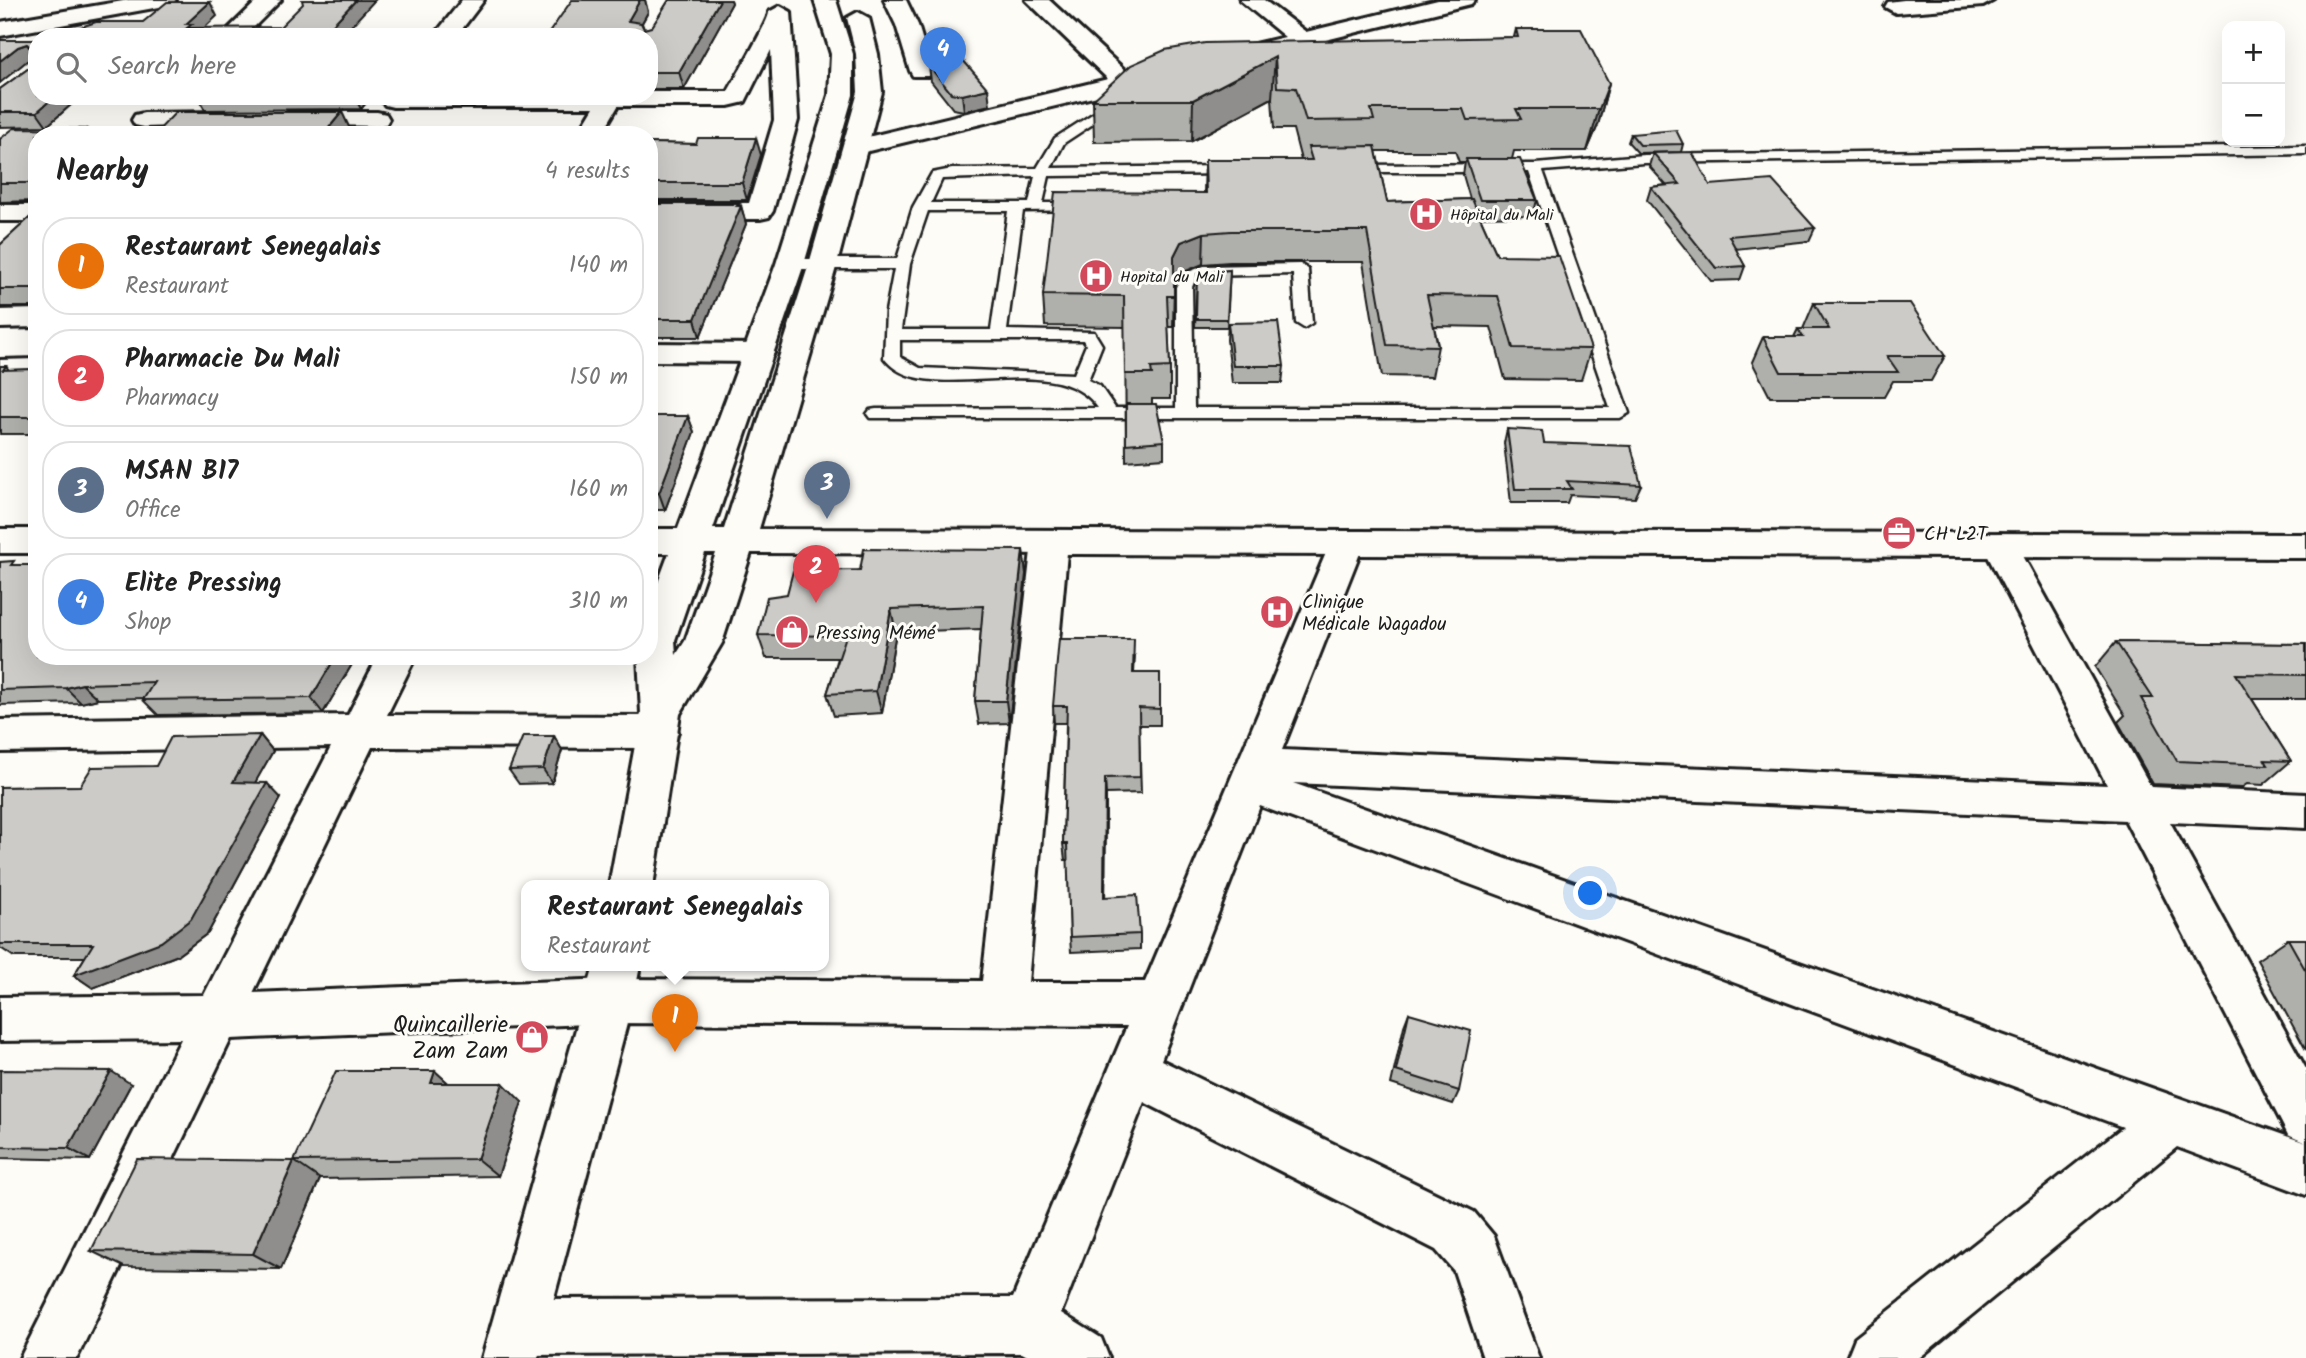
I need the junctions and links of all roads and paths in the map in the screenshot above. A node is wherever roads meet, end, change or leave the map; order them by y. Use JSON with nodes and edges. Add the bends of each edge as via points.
{"nodes":[{"id":1,"x":26,"y":0,"type":"edge"},
{"id":2,"x":165,"y":0,"type":"edge"},
{"id":3,"x":270,"y":0,"type":"edge"},
{"id":4,"x":473,"y":0,"type":"edge"},
{"id":5,"x":825,"y":0,"type":"edge"},
{"id":6,"x":851,"y":0,"type":"edge"},
{"id":7,"x":895,"y":0,"type":"edge"},
{"id":8,"x":1037,"y":0,"type":"edge"},
{"id":9,"x":1251,"y":0,"type":"edge"},
{"id":10,"x":1983,"y":0,"type":"edge"},
{"id":11,"x":1453,"y":1,"type":"edge"},
{"id":12,"x":1896,"y":7,"type":"dead end"},
{"id":13,"x":108,"y":10,"type":"junction"},
{"id":14,"x":779,"y":10,"type":"edge"},
{"id":15,"x":23,"y":25,"type":"junction"},
{"id":16,"x":86,"y":28,"type":"edge"},
{"id":17,"x":240,"y":28,"type":"edge"},
{"id":18,"x":451,"y":28,"type":"edge"},
{"id":19,"x":0,"y":29,"type":"edge"},
{"id":20,"x":1302,"y":39,"type":"junction"},
{"id":21,"x":1223,"y":59,"type":"edge"},
{"id":22,"x":1183,"y":68,"type":"edge"},
{"id":23,"x":921,"y":71,"type":"dead end"},
{"id":24,"x":1124,"y":82,"type":"junction"},
{"id":25,"x":737,"y":97,"type":"junction"},
{"id":26,"x":658,"y":99,"type":"edge"},
{"id":27,"x":159,"y":105,"type":"edge"},
{"id":28,"x":513,"y":105,"type":"edge"},
{"id":29,"x":607,"y":105,"type":"edge"},
{"id":30,"x":785,"y":105,"type":"junction"},
{"id":31,"x":382,"y":113,"type":"edge"},
{"id":32,"x":1100,"y":113,"type":"edge"},
{"id":33,"x":240,"y":119,"type":"edge"},
{"id":34,"x":267,"y":119,"type":"edge"},
{"id":35,"x":137,"y":126,"type":"edge"},
{"id":36,"x":149,"y":126,"type":"edge"},
{"id":37,"x":594,"y":126,"type":"edge"},
{"id":38,"x":856,"y":147,"type":"junction"},
{"id":39,"x":2306,"y":150,"type":"edge"},
{"id":40,"x":1535,"y":168,"type":"junction"},
{"id":41,"x":1342,"y":169,"type":"edge"},
{"id":42,"x":1246,"y":170,"type":"edge"},
{"id":43,"x":1042,"y":172,"type":"junction"},
{"id":44,"x":920,"y":207,"type":"junction"},
{"id":45,"x":1016,"y":207,"type":"junction"},
{"id":46,"x":1035,"y":207,"type":"junction"},
{"id":47,"x":1091,"y":207,"type":"edge"},
{"id":48,"x":658,"y":211,"type":"edge"},
{"id":49,"x":0,"y":213,"type":"edge"},
{"id":50,"x":28,"y":213,"type":"edge"},
{"id":51,"x":790,"y":264,"type":"junction"},
{"id":52,"x":824,"y":264,"type":"junction"},
{"id":53,"x":902,"y":264,"type":"junction"},
{"id":54,"x":28,"y":318,"type":"edge"},
{"id":55,"x":0,"y":319,"type":"edge"},
{"id":56,"x":1304,"y":323,"type":"dead end"},
{"id":57,"x":892,"y":335,"type":"junction"},
{"id":58,"x":998,"y":335,"type":"junction"},
{"id":59,"x":658,"y":352,"type":"edge"},
{"id":60,"x":759,"y":353,"type":"junction"},
{"id":61,"x":28,"y":368,"type":"edge"},
{"id":62,"x":0,"y":369,"type":"edge"},
{"id":63,"x":1080,"y":380,"type":"junction"},
{"id":64,"x":1110,"y":413,"type":"junction"},
{"id":65,"x":1185,"y":413,"type":"junction"},
{"id":66,"x":876,"y":414,"type":"dead end"},
{"id":67,"x":0,"y":541,"type":"edge"},
{"id":68,"x":28,"y":541,"type":"edge"},
{"id":69,"x":658,"y":541,"type":"edge"},
{"id":70,"x":692,"y":541,"type":"junction"},
{"id":71,"x":738,"y":541,"type":"junction"},
{"id":72,"x":1051,"y":542,"type":"junction"},
{"id":73,"x":1346,"y":543,"type":"junction"},
{"id":74,"x":2000,"y":545,"type":"junction"},
{"id":75,"x":2306,"y":546,"type":"edge"},
{"id":76,"x":658,"y":634,"type":"edge"},
{"id":77,"x":393,"y":665,"type":"edge"},
{"id":78,"x":657,"y":665,"type":"edge"},
{"id":79,"x":659,"y":723,"type":"junction"},
{"id":80,"x":360,"y":731,"type":"junction"},
{"id":81,"x":0,"y":736,"type":"edge"},
{"id":82,"x":1251,"y":774,"type":"junction"},
{"id":83,"x":2138,"y":804,"type":"junction"},
{"id":84,"x":2306,"y":811,"type":"edge"},
{"id":85,"x":632,"y":880,"type":"edge"},
{"id":86,"x":613,"y":984,"type":"edge"},
{"id":87,"x":1003,"y":1003,"type":"junction"},
{"id":88,"x":1157,"y":1004,"type":"junction"},
{"id":89,"x":218,"y":1017,"type":"junction"},
{"id":90,"x":0,"y":1019,"type":"edge"},
{"id":91,"x":1131,"y":1070,"type":"junction"},
{"id":92,"x":2304,"y":1109,"type":"edge"},
{"id":93,"x":2171,"y":1120,"type":"junction"},
{"id":94,"x":2306,"y":1169,"type":"edge"},
{"id":95,"x":1029,"y":1325,"type":"junction"},
{"id":96,"x":515,"y":1343,"type":"edge"},
{"id":97,"x":1885,"y":1356,"type":"edge"},
{"id":98,"x":48,"y":1358,"type":"edge"},
{"id":99,"x":1081,"y":1358,"type":"edge"},
{"id":100,"x":1511,"y":1358,"type":"edge"}],
"edges":[{"from":1,"to":15,"type":"street"},
{"from":2,"to":13,"type":"street"},
{"from":3,"to":17,"type":"street"},
{"from":4,"to":18,"type":"street"},
{"from":5,"to":51,"type":"street","via":[[842,54],[841,95]]},
{"from":6,"to":38,"type":"street","via":[[867,54],[870,92]]},
{"from":7,"to":23,"type":"street"},
{"from":8,"to":24,"type":"street"},
{"from":9,"to":20,"type":"street"},
{"from":10,"to":12,"type":"street"},
{"from":11,"to":20,"type":"street"},
{"from":13,"to":15,"type":"street"},
{"from":13,"to":16,"type":"street"},
{"from":14,"to":25,"type":"street"},
{"from":14,"to":30,"type":"street"},
{"from":15,"to":19,"type":"street"},
{"from":20,"to":21,"type":"street"},
{"from":22,"to":24,"type":"street"},
{"from":24,"to":38,"type":"street"},
{"from":25,"to":26,"type":"street"},
{"from":25,"to":30,"type":"street"},
{"from":27,"to":35,"type":"street"},
{"from":28,"to":31,"type":"street"},
{"from":29,"to":37,"type":"street"},
{"from":30,"to":48,"type":"street","via":[[786,120],[760,211]]},
{"from":31,"to":34,"type":"street"},
{"from":32,"to":43,"type":"lane","via":[[1056,142]]},
{"from":33,"to":36,"type":"street"},
{"from":38,"to":52,"type":"street"},
{"from":39,"to":40,"type":"lane","via":[[1644,159]]},
{"from":40,"to":41,"type":"lane"},
{"from":40,"to":65,"type":"lane","via":[[1620,413]]},
{"from":42,"to":43,"type":"lane","via":[[1163,177]]},
{"from":43,"to":44,"type":"lane","via":[[937,176]]},
{"from":43,"to":46,"type":"lane"},
{"from":44,"to":45,"type":"lane"},
{"from":44,"to":53,"type":"lane"},
{"from":45,"to":46,"type":"lane"},
{"from":45,"to":58,"type":"lane"},
{"from":46,"to":47,"type":"lane"},
{"from":49,"to":50,"type":"street"},
{"from":51,"to":52,"type":"lane"},
{"from":51,"to":60,"type":"street"},
{"from":52,"to":53,"type":"lane"},
{"from":52,"to":71,"type":"street"},
{"from":53,"to":57,"type":"lane"},
{"from":54,"to":55,"type":"street"},
{"from":56,"to":65,"type":"lane","via":[[1300,269],[1216,270],[1188,277],[1184,287]]},
{"from":57,"to":58,"type":"lane"},
{"from":57,"to":63,"type":"lane","via":[[892,358],[918,373]]},
{"from":58,"to":63,"type":"lane","via":[[1088,335],[1094,345]]},
{"from":59,"to":60,"type":"street"},
{"from":60,"to":70,"type":"street"},
{"from":61,"to":62,"type":"street"},
{"from":63,"to":64,"type":"lane","via":[[1094,390]]},
{"from":64,"to":65,"type":"lane"},
{"from":64,"to":66,"type":"lane"},
{"from":67,"to":68,"type":"street"},
{"from":69,"to":70,"type":"street"},
{"from":70,"to":71,"type":"street"},
{"from":70,"to":76,"type":"street"},
{"from":71,"to":72,"type":"street"},
{"from":71,"to":79,"type":"street","via":[[703,643]]},
{"from":72,"to":73,"type":"street"},
{"from":72,"to":87,"type":"street"},
{"from":73,"to":74,"type":"street"},
{"from":73,"to":82,"type":"street"},
{"from":74,"to":75,"type":"street"},
{"from":74,"to":83,"type":"street"},
{"from":77,"to":80,"type":"street"},
{"from":78,"to":79,"type":"street"},
{"from":79,"to":80,"type":"street"},
{"from":79,"to":85,"type":"street"},
{"from":80,"to":81,"type":"street"},
{"from":80,"to":89,"type":"street"},
{"from":82,"to":83,"type":"street"},
{"from":82,"to":88,"type":"street"},
{"from":82,"to":93,"type":"street"},
{"from":83,"to":84,"type":"street"},
{"from":83,"to":92,"type":"street"},
{"from":86,"to":87,"type":"street"},
{"from":86,"to":89,"type":"street"},
{"from":86,"to":96,"type":"street"},
{"from":87,"to":88,"type":"street"},
{"from":88,"to":91,"type":"street"},
{"from":89,"to":90,"type":"street"},
{"from":89,"to":98,"type":"street"},
{"from":91,"to":95,"type":"street"},
{"from":91,"to":100,"type":"street","via":[[1455,1231],[1475,1255]]},
{"from":93,"to":94,"type":"street"},
{"from":93,"to":97,"type":"street"},
{"from":95,"to":96,"type":"street"},
{"from":95,"to":99,"type":"street"}]}
